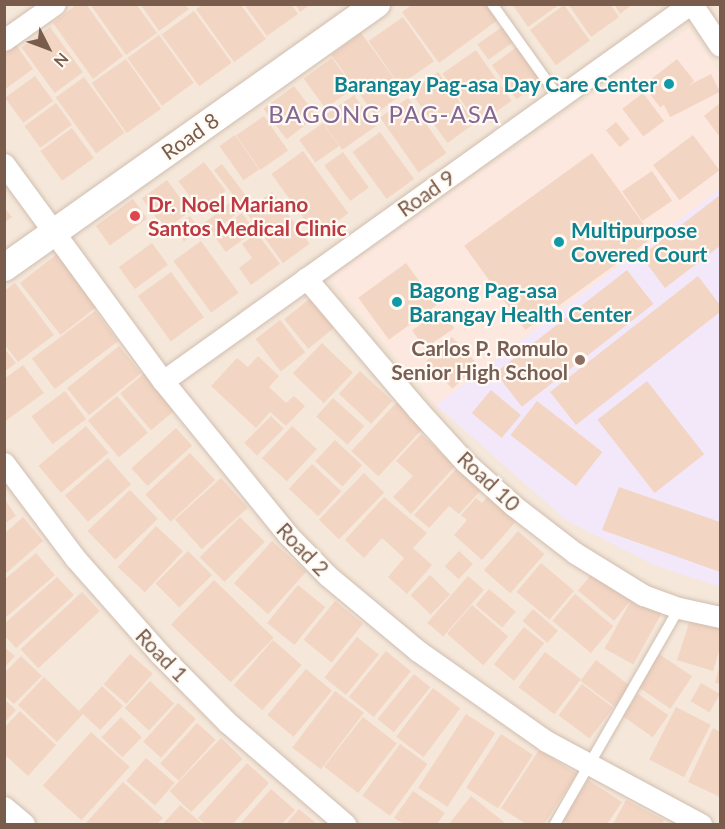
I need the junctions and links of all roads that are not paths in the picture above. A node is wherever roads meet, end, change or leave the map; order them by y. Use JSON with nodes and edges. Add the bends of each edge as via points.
{"nodes":[{"id":1,"x":55,"y":4,"type":"edge"},
{"id":2,"x":376,"y":4,"type":"edge"},
{"id":3,"x":492,"y":4,"type":"edge"},
{"id":4,"x":691,"y":4,"type":"edge"},
{"id":5,"x":4,"y":40,"type":"edge"},
{"id":6,"x":720,"y":46,"type":"edge"},
{"id":7,"x":559,"y":98,"type":"junction"},
{"id":8,"x":4,"y":164,"type":"edge"},
{"id":9,"x":53,"y":232,"type":"junction"},
{"id":10,"x":4,"y":267,"type":"edge"},
{"id":11,"x":306,"y":278,"type":"junction"},
{"id":12,"x":163,"y":381,"type":"junction"},
{"id":13,"x":4,"y":463,"type":"edge"},
{"id":14,"x":679,"y":608,"type":"junction"},
{"id":15,"x":720,"y":617,"type":"edge"},
{"id":16,"x":587,"y":766,"type":"junction"},
{"id":17,"x":4,"y":807,"type":"edge"},
{"id":18,"x":24,"y":825,"type":"edge"},
{"id":19,"x":345,"y":825,"type":"edge"},
{"id":20,"x":555,"y":825,"type":"edge"},
{"id":21,"x":701,"y":825,"type":"edge"}],
"edges":[{"from":1,"to":5,"type":"street"},
{"from":2,"to":9,"type":"street","name":"Road 8"},
{"from":3,"to":7,"type":"lane"},
{"from":4,"to":6,"type":"street"},
{"from":4,"to":7,"type":"street","name":"Road 9"},
{"from":7,"to":11,"type":"street","name":"Road 9"},
{"from":8,"to":9,"type":"street","name":"Road 2"},
{"from":9,"to":10,"type":"street","name":"Road 8"},
{"from":9,"to":12,"type":"street","name":"Road 2"},
{"from":11,"to":12,"type":"street","name":"Road 9"},
{"from":11,"to":14,"type":"street","name":"Road 10","via":[[417,409],[494,488],[599,569],[643,594]]},
{"from":12,"to":16,"type":"street","name":"Road 2","via":[[274,519],[328,576],[418,651],[500,711]]},
{"from":13,"to":19,"type":"street","name":"Road 1","via":[[75,558],[159,653],[228,723]]},
{"from":14,"to":15,"type":"street","name":"Road 10"},
{"from":14,"to":16,"type":"lane"},
{"from":16,"to":20,"type":"lane"},
{"from":16,"to":21,"type":"street","name":"Road 2"},
{"from":17,"to":18,"type":"street"}]}
